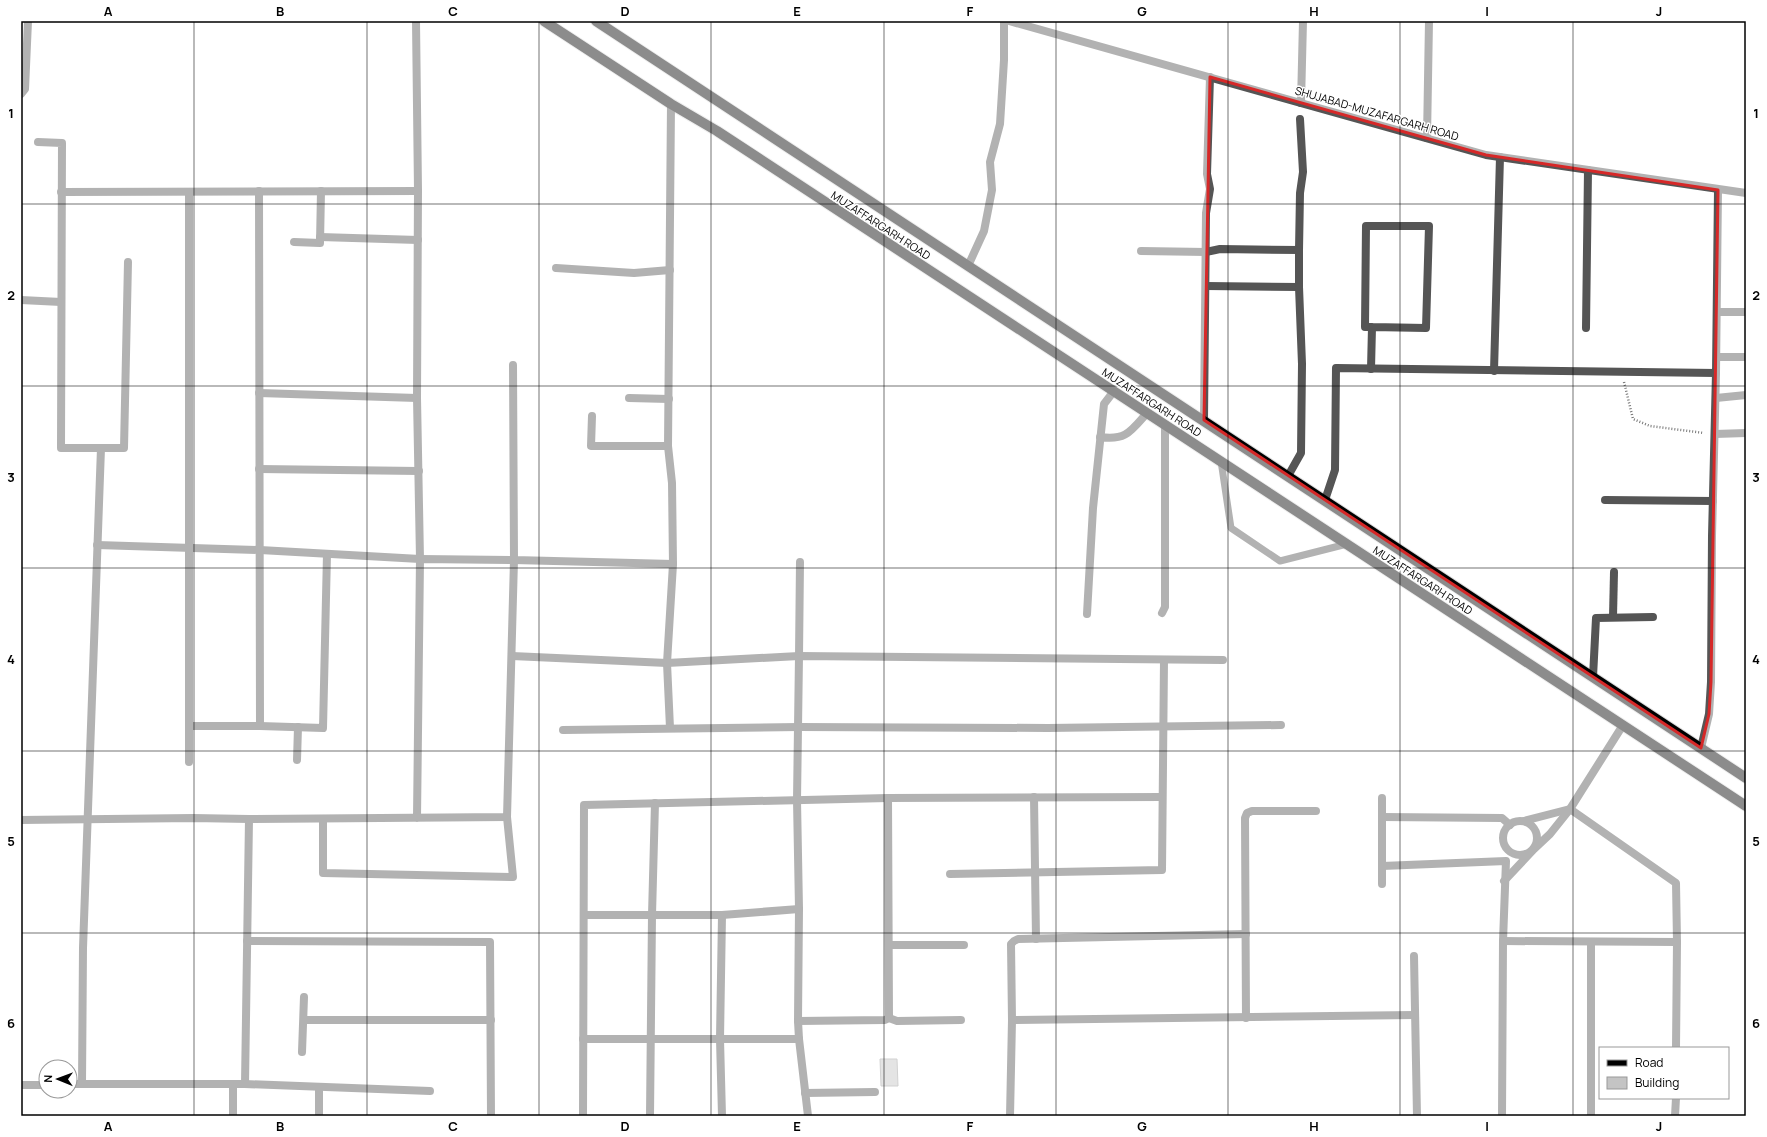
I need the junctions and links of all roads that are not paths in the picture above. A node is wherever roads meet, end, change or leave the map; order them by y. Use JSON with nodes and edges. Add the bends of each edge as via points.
{"nodes":[{"id":1,"x":28,"y":21,"type":"edge"},
{"id":2,"x":416,"y":21,"type":"edge"},
{"id":3,"x":544,"y":21,"type":"edge"},
{"id":4,"x":596,"y":21,"type":"edge"},
{"id":5,"x":1004,"y":21,"type":"edge"},
{"id":6,"x":1009,"y":21,"type":"edge"},
{"id":7,"x":1303,"y":21,"type":"edge"},
{"id":8,"x":1429,"y":21,"type":"edge"},
{"id":9,"x":1210,"y":77,"type":"junction"},
{"id":10,"x":21,"y":94,"type":"edge"},
{"id":11,"x":1301,"y":103,"type":"junction"},
{"id":12,"x":671,"y":104,"type":"junction"},
{"id":13,"x":1300,"y":119,"type":"dead end"},
{"id":14,"x":1427,"y":138,"type":"junction"},
{"id":15,"x":38,"y":142,"type":"dead end"},
{"id":16,"x":1500,"y":157,"type":"junction"},
{"id":17,"x":1588,"y":170,"type":"junction"},
{"id":18,"x":1718,"y":190,"type":"junction"},
{"id":19,"x":259,"y":191,"type":"junction"},
{"id":20,"x":321,"y":191,"type":"junction"},
{"id":21,"x":418,"y":191,"type":"junction"},
{"id":22,"x":62,"y":192,"type":"junction"},
{"id":23,"x":190,"y":192,"type":"junction"},
{"id":24,"x":1746,"y":193,"type":"edge"},
{"id":25,"x":320,"y":237,"type":"junction"},
{"id":26,"x":418,"y":240,"type":"junction"},
{"id":27,"x":294,"y":242,"type":"dead end"},
{"id":28,"x":1299,"y":250,"type":"junction"},
{"id":29,"x":1141,"y":251,"type":"dead end"},
{"id":30,"x":1206,"y":252,"type":"junction"},
{"id":31,"x":128,"y":262,"type":"dead end"},
{"id":32,"x":968,"y":266,"type":"junction"},
{"id":33,"x":556,"y":268,"type":"dead end"},
{"id":34,"x":670,"y":270,"type":"junction"},
{"id":35,"x":1206,"y":286,"type":"junction"},
{"id":36,"x":1299,"y":287,"type":"junction"},
{"id":37,"x":21,"y":300,"type":"edge"},
{"id":38,"x":61,"y":302,"type":"junction"},
{"id":39,"x":1717,"y":312,"type":"junction"},
{"id":40,"x":1746,"y":312,"type":"edge"},
{"id":41,"x":1372,"y":327,"type":"junction"},
{"id":42,"x":1586,"y":328,"type":"dead end"},
{"id":43,"x":1717,"y":357,"type":"junction"},
{"id":44,"x":1746,"y":357,"type":"edge"},
{"id":45,"x":513,"y":365,"type":"dead end"},
{"id":46,"x":1371,"y":369,"type":"junction"},
{"id":47,"x":1494,"y":371,"type":"junction"},
{"id":48,"x":1716,"y":373,"type":"junction"},
{"id":49,"x":1114,"y":391,"type":"junction"},
{"id":50,"x":259,"y":392,"type":"junction"},
{"id":51,"x":1746,"y":395,"type":"edge"},
{"id":52,"x":417,"y":398,"type":"junction"},
{"id":53,"x":629,"y":398,"type":"dead end"},
{"id":54,"x":1716,"y":398,"type":"junction"},
{"id":55,"x":668,"y":399,"type":"junction"},
{"id":56,"x":1147,"y":413,"type":"junction"},
{"id":57,"x":592,"y":416,"type":"dead end"},
{"id":58,"x":1204,"y":420,"type":"junction"},
{"id":59,"x":1165,"y":425,"type":"junction"},
{"id":60,"x":1746,"y":433,"type":"edge"},
{"id":61,"x":1715,"y":434,"type":"junction"},
{"id":62,"x":1100,"y":437,"type":"junction"},
{"id":63,"x":668,"y":446,"type":"junction"},
{"id":64,"x":101,"y":448,"type":"junction"},
{"id":65,"x":1221,"y":461,"type":"junction"},
{"id":66,"x":260,"y":469,"type":"junction"},
{"id":67,"x":419,"y":470,"type":"junction"},
{"id":68,"x":1288,"y":476,"type":"junction"},
{"id":69,"x":1325,"y":500,"type":"junction"},
{"id":70,"x":1605,"y":500,"type":"dead end"},
{"id":71,"x":1713,"y":501,"type":"junction"},
{"id":72,"x":1347,"y":544,"type":"junction"},
{"id":73,"x":97,"y":545,"type":"junction"},
{"id":74,"x":189,"y":547,"type":"junction"},
{"id":75,"x":260,"y":550,"type":"junction"},
{"id":76,"x":327,"y":554,"type":"junction"},
{"id":77,"x":420,"y":559,"type":"junction"},
{"id":78,"x":514,"y":560,"type":"junction"},
{"id":79,"x":800,"y":562,"type":"dead end"},
{"id":80,"x":673,"y":564,"type":"junction"},
{"id":81,"x":1614,"y":572,"type":"dead end"},
{"id":82,"x":1162,"y":613,"type":"dead end"},
{"id":83,"x":1088,"y":614,"type":"dead end"},
{"id":84,"x":1613,"y":617,"type":"junction"},
{"id":85,"x":1653,"y":617,"type":"dead end"},
{"id":86,"x":512,"y":656,"type":"junction"},
{"id":87,"x":800,"y":656,"type":"junction"},
{"id":88,"x":1164,"y":660,"type":"junction"},
{"id":89,"x":1223,"y":660,"type":"dead end"},
{"id":90,"x":667,"y":663,"type":"junction"},
{"id":91,"x":1593,"y":677,"type":"junction"},
{"id":92,"x":1281,"y":725,"type":"dead end"},
{"id":93,"x":1623,"y":725,"type":"junction"},
{"id":94,"x":189,"y":726,"type":"junction"},
{"id":95,"x":260,"y":726,"type":"junction"},
{"id":96,"x":1162,"y":726,"type":"junction"},
{"id":97,"x":298,"y":727,"type":"junction"},
{"id":98,"x":799,"y":727,"type":"junction"},
{"id":99,"x":670,"y":728,"type":"junction"},
{"id":100,"x":563,"y":730,"type":"dead end"},
{"id":101,"x":1701,"y":748,"type":"junction"},
{"id":102,"x":297,"y":760,"type":"dead end"},
{"id":103,"x":189,"y":762,"type":"dead end"},
{"id":104,"x":1746,"y":778,"type":"edge"},
{"id":105,"x":1034,"y":797,"type":"junction"},
{"id":106,"x":1162,"y":797,"type":"junction"},
{"id":107,"x":888,"y":798,"type":"junction"},
{"id":108,"x":1382,"y":798,"type":"dead end"},
{"id":109,"x":797,"y":800,"type":"junction"},
{"id":110,"x":655,"y":803,"type":"junction"},
{"id":111,"x":1746,"y":806,"type":"edge"},
{"id":112,"x":1570,"y":809,"type":"junction"},
{"id":113,"x":1316,"y":811,"type":"dead end"},
{"id":114,"x":507,"y":817,"type":"junction"},
{"id":115,"x":1382,"y":817,"type":"junction"},
{"id":116,"x":418,"y":818,"type":"junction"},
{"id":117,"x":88,"y":819,"type":"junction"},
{"id":118,"x":249,"y":819,"type":"junction"},
{"id":119,"x":324,"y":819,"type":"junction"},
{"id":120,"x":21,"y":820,"type":"edge"},
{"id":121,"x":1524,"y":821,"type":"junction"},
{"id":122,"x":1510,"y":825,"type":"junction"},
{"id":123,"x":1506,"y":847,"type":"junction"},
{"id":124,"x":1534,"y":849,"type":"junction"},
{"id":125,"x":1506,"y":861,"type":"junction"},
{"id":126,"x":1382,"y":866,"type":"junction"},
{"id":127,"x":1035,"y":873,"type":"junction"},
{"id":128,"x":950,"y":874,"type":"dead end"},
{"id":129,"x":1504,"y":881,"type":"junction"},
{"id":130,"x":1382,"y":884,"type":"dead end"},
{"id":131,"x":799,"y":909,"type":"junction"},
{"id":132,"x":584,"y":915,"type":"junction"},
{"id":133,"x":652,"y":915,"type":"junction"},
{"id":134,"x":722,"y":915,"type":"junction"},
{"id":135,"x":1246,"y":934,"type":"junction"},
{"id":136,"x":1036,"y":939,"type":"junction"},
{"id":137,"x":247,"y":941,"type":"junction"},
{"id":138,"x":1503,"y":941,"type":"junction"},
{"id":139,"x":1591,"y":942,"type":"junction"},
{"id":140,"x":1677,"y":942,"type":"junction"},
{"id":141,"x":964,"y":945,"type":"dead end"},
{"id":142,"x":889,"y":946,"type":"junction"},
{"id":143,"x":1414,"y":956,"type":"dead end"},
{"id":144,"x":304,"y":997,"type":"dead end"},
{"id":145,"x":1414,"y":1015,"type":"junction"},
{"id":146,"x":889,"y":1018,"type":"junction"},
{"id":147,"x":1246,"y":1018,"type":"junction"},
{"id":148,"x":304,"y":1020,"type":"junction"},
{"id":149,"x":490,"y":1020,"type":"junction"},
{"id":150,"x":961,"y":1020,"type":"dead end"},
{"id":151,"x":1012,"y":1020,"type":"junction"},
{"id":152,"x":798,"y":1021,"type":"junction"},
{"id":153,"x":583,"y":1039,"type":"junction"},
{"id":154,"x":720,"y":1039,"type":"junction"},
{"id":155,"x":798,"y":1039,"type":"junction"},
{"id":156,"x":652,"y":1040,"type":"junction"},
{"id":157,"x":1676,"y":1047,"type":"edge"},
{"id":158,"x":302,"y":1052,"type":"dead end"},
{"id":159,"x":38,"y":1084,"type":"edge"},
{"id":160,"x":78,"y":1084,"type":"edge"},
{"id":161,"x":82,"y":1084,"type":"junction"},
{"id":162,"x":233,"y":1084,"type":"junction"},
{"id":163,"x":245,"y":1084,"type":"junction"},
{"id":164,"x":21,"y":1085,"type":"edge"},
{"id":165,"x":319,"y":1088,"type":"junction"},
{"id":166,"x":430,"y":1091,"type":"dead end"},
{"id":167,"x":875,"y":1092,"type":"dead end"},
{"id":168,"x":806,"y":1093,"type":"junction"},
{"id":169,"x":1676,"y":1099,"type":"edge"},
{"id":170,"x":233,"y":1116,"type":"edge"},
{"id":171,"x":320,"y":1116,"type":"edge"},
{"id":172,"x":491,"y":1116,"type":"edge"},
{"id":173,"x":583,"y":1116,"type":"edge"},
{"id":174,"x":650,"y":1116,"type":"edge"},
{"id":175,"x":722,"y":1116,"type":"edge"},
{"id":176,"x":808,"y":1116,"type":"edge"},
{"id":177,"x":1010,"y":1116,"type":"edge"},
{"id":178,"x":1417,"y":1116,"type":"edge"},
{"id":179,"x":1502,"y":1116,"type":"edge"},
{"id":180,"x":1591,"y":1116,"type":"edge"},
{"id":181,"x":1675,"y":1116,"type":"edge"}],
"edges":[{"from":1,"to":10,"type":"street","via":[[25,90]]},
{"from":2,"to":21,"type":"street"},
{"from":3,"to":12,"type":"main road","name":"MUZAFFARGARH ROAD"},
{"from":4,"to":32,"type":"main road","name":"MUZAFFARGARH ROAD"},
{"from":5,"to":32,"type":"street","via":[[1000,124],[990,162],[992,190],[984,231]]},
{"from":6,"to":9,"type":"street","name":"SHUJABAD-MUZAFARGARH ROAD"},
{"from":7,"to":11,"type":"street"},
{"from":8,"to":14,"type":"street"},
{"from":9,"to":11,"type":"street","name":"SHUJABAD-MUZAFARGARH ROAD"},
{"from":9,"to":30,"type":"street","via":[[1207,174],[1210,189],[1206,213]]},
{"from":11,"to":14,"type":"street","name":"SHUJABAD-MUZAFARGARH ROAD"},
{"from":12,"to":34,"type":"street"},
{"from":12,"to":49,"type":"main road","name":"MUZAFFARGARH ROAD","via":[[717,131]]},
{"from":13,"to":28,"type":"street","via":[[1303,172]]},
{"from":14,"to":16,"type":"street","name":"SHUJABAD-MUZAFARGARH ROAD"},
{"from":15,"to":22,"type":"street","via":[[62,142]]},
{"from":16,"to":17,"type":"street","name":"SHUJABAD-MUZAFARGARH ROAD"},
{"from":16,"to":47,"type":"street"},
{"from":17,"to":18,"type":"street","name":"SHUJABAD-MUZAFARGARH ROAD"},
{"from":17,"to":42,"type":"street"},
{"from":18,"to":24,"type":"street","name":"SHUJABAD-MUZAFARGARH ROAD"},
{"from":18,"to":39,"type":"street"},
{"from":19,"to":20,"type":"street"},
{"from":19,"to":23,"type":"street"},
{"from":19,"to":50,"type":"street"},
{"from":20,"to":21,"type":"street"},
{"from":20,"to":25,"type":"street"},
{"from":21,"to":26,"type":"street"},
{"from":22,"to":23,"type":"street"},
{"from":22,"to":38,"type":"street"},
{"from":23,"to":74,"type":"street"},
{"from":25,"to":26,"type":"street"},
{"from":25,"to":27,"type":"street","via":[[320,243]]},
{"from":26,"to":52,"type":"street"},
{"from":28,"to":30,"type":"street","via":[[1220,249]]},
{"from":28,"to":36,"type":"street"},
{"from":29,"to":30,"type":"street"},
{"from":30,"to":35,"type":"street"},
{"from":31,"to":64,"type":"street","via":[[124,448]]},
{"from":32,"to":58,"type":"main road","name":"MUZAFFARGARH ROAD"},
{"from":33,"to":34,"type":"street","via":[[634,273]]},
{"from":34,"to":55,"type":"street"},
{"from":35,"to":36,"type":"street"},
{"from":35,"to":58,"type":"street"},
{"from":36,"to":68,"type":"street","via":[[1302,364],[1301,453]]},
{"from":37,"to":38,"type":"street"},
{"from":38,"to":64,"type":"street","via":[[61,448]]},
{"from":39,"to":40,"type":"street"},
{"from":39,"to":43,"type":"street"},
{"from":41,"to":41,"type":"street","via":[[1365,327],[1366,226],[1429,226],[1426,328]]},
{"from":41,"to":46,"type":"street"},
{"from":43,"to":44,"type":"street"},
{"from":43,"to":48,"type":"street"},
{"from":45,"to":78,"type":"street"},
{"from":46,"to":47,"type":"street"},
{"from":46,"to":69,"type":"street","via":[[1336,368],[1335,470]]},
{"from":47,"to":48,"type":"street"},
{"from":48,"to":54,"type":"street"},
{"from":49,"to":56,"type":"main road","name":"MUZAFFARGARH ROAD"},
{"from":49,"to":62,"type":"street","via":[[1104,404]]},
{"from":50,"to":52,"type":"street"},
{"from":50,"to":66,"type":"street"},
{"from":51,"to":54,"type":"street"},
{"from":52,"to":67,"type":"street"},
{"from":53,"to":55,"type":"street"},
{"from":54,"to":61,"type":"street"},
{"from":55,"to":63,"type":"street"},
{"from":56,"to":59,"type":"main road","name":"MUZAFFARGARH ROAD"},
{"from":56,"to":62,"type":"street","via":[[1131,432],[1115,439]]},
{"from":57,"to":63,"type":"street","via":[[591,446]]},
{"from":58,"to":68,"type":"main road","name":"MUZAFFARGARH ROAD"},
{"from":59,"to":65,"type":"main road","name":"MUZAFFARGARH ROAD"},
{"from":59,"to":82,"type":"street","via":[[1165,607]]},
{"from":60,"to":61,"type":"street"},
{"from":61,"to":71,"type":"street"},
{"from":62,"to":83,"type":"street","via":[[1093,508]]},
{"from":63,"to":80,"type":"street","via":[[672,483]]},
{"from":64,"to":73,"type":"street"},
{"from":65,"to":72,"type":"main road","name":"MUZAFFARGARH ROAD"},
{"from":65,"to":72,"type":"lane","via":[[1231,528],[1280,561]]},
{"from":66,"to":67,"type":"street"},
{"from":66,"to":75,"type":"street"},
{"from":67,"to":77,"type":"street"},
{"from":68,"to":69,"type":"main road","name":"MUZAFFARGARH ROAD"},
{"from":69,"to":91,"type":"main road","name":"MUZAFFARGARH ROAD"},
{"from":70,"to":71,"type":"street"},
{"from":71,"to":101,"type":"street","via":[[1711,682],[1709,714]]},
{"from":72,"to":93,"type":"main road","name":"MUZAFFARGARH ROAD"},
{"from":73,"to":74,"type":"street"},
{"from":73,"to":117,"type":"street"},
{"from":74,"to":75,"type":"street"},
{"from":74,"to":94,"type":"street"},
{"from":75,"to":76,"type":"street"},
{"from":75,"to":95,"type":"street"},
{"from":76,"to":77,"type":"street"},
{"from":76,"to":97,"type":"street","via":[[323,728]]},
{"from":77,"to":78,"type":"street"},
{"from":77,"to":116,"type":"street"},
{"from":78,"to":80,"type":"street"},
{"from":78,"to":86,"type":"street"},
{"from":79,"to":87,"type":"street"},
{"from":80,"to":90,"type":"street"},
{"from":81,"to":84,"type":"street"},
{"from":84,"to":85,"type":"street"},
{"from":84,"to":91,"type":"street","via":[[1596,618]]},
{"from":86,"to":90,"type":"street"},
{"from":86,"to":114,"type":"street"},
{"from":87,"to":88,"type":"street"},
{"from":87,"to":90,"type":"street"},
{"from":87,"to":98,"type":"street"},
{"from":88,"to":89,"type":"street"},
{"from":88,"to":96,"type":"street"},
{"from":90,"to":99,"type":"street"},
{"from":91,"to":101,"type":"main road","name":"MUZAFFARGARH ROAD"},
{"from":92,"to":96,"type":"street"},
{"from":93,"to":111,"type":"main road","name":"MUZAFFARGARH ROAD"},
{"from":93,"to":112,"type":"street"},
{"from":94,"to":95,"type":"street"},
{"from":94,"to":103,"type":"street"},
{"from":95,"to":97,"type":"street"},
{"from":96,"to":98,"type":"street"},
{"from":96,"to":106,"type":"street"},
{"from":97,"to":102,"type":"street"},
{"from":98,"to":99,"type":"street"},
{"from":98,"to":109,"type":"street"},
{"from":99,"to":100,"type":"street"},
{"from":101,"to":104,"type":"main road","name":"MUZAFFARGARH ROAD"},
{"from":105,"to":106,"type":"street"},
{"from":105,"to":107,"type":"street"},
{"from":105,"to":127,"type":"street"},
{"from":106,"to":127,"type":"street","via":[[1163,868],[1160,871]]},
{"from":107,"to":109,"type":"street"},
{"from":107,"to":142,"type":"street"},
{"from":108,"to":115,"type":"street"},
{"from":109,"to":110,"type":"street"},
{"from":109,"to":131,"type":"street"},
{"from":110,"to":132,"type":"street","via":[[584,805]]},
{"from":110,"to":133,"type":"street"},
{"from":112,"to":121,"type":"street"},
{"from":112,"to":124,"type":"street"},
{"from":112,"to":140,"type":"street","via":[[1676,883]]},
{"from":113,"to":135,"type":"street","via":[[1252,811],[1247,814]]},
{"from":114,"to":116,"type":"street"},
{"from":114,"to":119,"type":"street","via":[[513,877],[323,873]]},
{"from":115,"to":122,"type":"street","via":[[1502,818]]},
{"from":115,"to":126,"type":"street"},
{"from":116,"to":119,"type":"street"},
{"from":117,"to":118,"type":"street"},
{"from":117,"to":120,"type":"street"},
{"from":117,"to":161,"type":"street","via":[[83,948]]},
{"from":118,"to":119,"type":"street"},
{"from":118,"to":137,"type":"street"},
{"from":121,"to":122,"type":"street"},
{"from":121,"to":124,"type":"street","via":[[1534,827],[1536,832]]},
{"from":122,"to":123,"type":"street","via":[[1503,836]]},
{"from":123,"to":124,"type":"street","via":[[1519,855]]},
{"from":123,"to":125,"type":"street"},
{"from":124,"to":129,"type":"street"},
{"from":125,"to":126,"type":"street"},
{"from":125,"to":129,"type":"street"},
{"from":126,"to":130,"type":"street"},
{"from":127,"to":128,"type":"street"},
{"from":127,"to":136,"type":"street"},
{"from":129,"to":138,"type":"street"},
{"from":131,"to":134,"type":"street"},
{"from":131,"to":152,"type":"street"},
{"from":132,"to":133,"type":"street"},
{"from":132,"to":153,"type":"street"},
{"from":133,"to":134,"type":"street"},
{"from":133,"to":156,"type":"street"},
{"from":134,"to":154,"type":"street"},
{"from":135,"to":136,"type":"street"},
{"from":135,"to":147,"type":"street"},
{"from":136,"to":151,"type":"street","via":[[1018,939],[1011,944]]},
{"from":137,"to":149,"type":"street","via":[[490,942]]},
{"from":137,"to":163,"type":"street"},
{"from":138,"to":139,"type":"street"},
{"from":138,"to":179,"type":"street"},
{"from":139,"to":140,"type":"street"},
{"from":139,"to":180,"type":"street"},
{"from":140,"to":157,"type":"street"},
{"from":141,"to":142,"type":"street"},
{"from":142,"to":146,"type":"street"},
{"from":143,"to":145,"type":"street"},
{"from":144,"to":148,"type":"street"},
{"from":145,"to":147,"type":"street"},
{"from":145,"to":178,"type":"street"},
{"from":146,"to":150,"type":"street","via":[[897,1022]]},
{"from":146,"to":152,"type":"street"},
{"from":147,"to":151,"type":"street"},
{"from":148,"to":149,"type":"street"},
{"from":148,"to":158,"type":"street"},
{"from":149,"to":172,"type":"street"},
{"from":151,"to":177,"type":"street"},
{"from":152,"to":155,"type":"street"},
{"from":153,"to":156,"type":"street"},
{"from":153,"to":173,"type":"street"},
{"from":154,"to":155,"type":"street"},
{"from":154,"to":156,"type":"street"},
{"from":154,"to":175,"type":"street"},
{"from":155,"to":168,"type":"street"},
{"from":156,"to":174,"type":"street"},
{"from":159,"to":164,"type":"street"},
{"from":160,"to":161,"type":"street"},
{"from":161,"to":162,"type":"street"},
{"from":162,"to":163,"type":"street"},
{"from":162,"to":170,"type":"street"},
{"from":163,"to":165,"type":"street"},
{"from":165,"to":166,"type":"street"},
{"from":165,"to":171,"type":"street"},
{"from":167,"to":168,"type":"street"},
{"from":168,"to":176,"type":"street"},
{"from":169,"to":181,"type":"street"}]}
